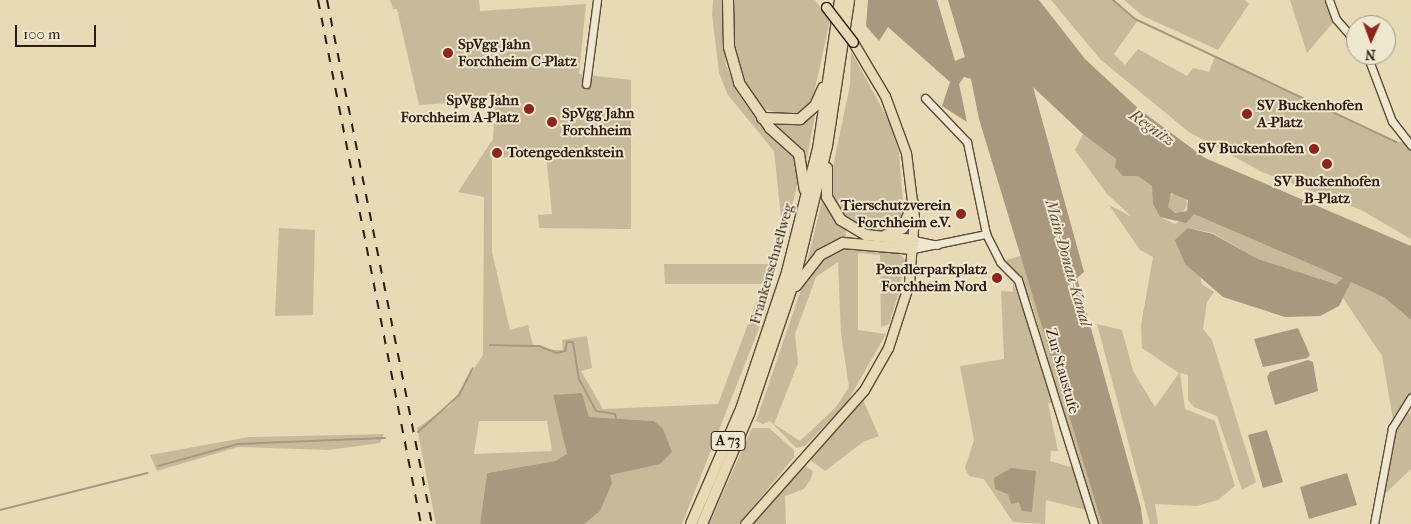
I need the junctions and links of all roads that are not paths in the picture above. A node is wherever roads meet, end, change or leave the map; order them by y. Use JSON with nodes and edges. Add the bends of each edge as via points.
{"nodes":[{"id":1,"x":597,"y":0,"type":"edge"},
{"id":2,"x":728,"y":0,"type":"edge"},
{"id":3,"x":840,"y":0,"type":"edge"},
{"id":4,"x":849,"y":0,"type":"edge"},
{"id":5,"x":1329,"y":0,"type":"edge"},
{"id":6,"x":824,"y":4,"type":"edge"},
{"id":7,"x":1346,"y":30,"type":"edge"},
{"id":8,"x":1371,"y":65,"type":"edge"},
{"id":9,"x":830,"y":77,"type":"junction"},
{"id":10,"x":586,"y":84,"type":"dead end"},
{"id":11,"x":925,"y":98,"type":"dead end"},
{"id":12,"x":762,"y":118,"type":"junction"},
{"id":13,"x":1411,"y":145,"type":"edge"},
{"id":14,"x":827,"y":146,"type":"junction"},
{"id":15,"x":913,"y":203,"type":"junction"},
{"id":16,"x":805,"y":206,"type":"junction"},
{"id":17,"x":986,"y":234,"type":"junction"},
{"id":18,"x":880,"y":237,"type":"junction"},
{"id":19,"x":914,"y":245,"type":"junction"},
{"id":20,"x":787,"y":299,"type":"junction"},
{"id":21,"x":1411,"y":397,"type":"edge"},
{"id":22,"x":691,"y":524,"type":"edge"},
{"id":23,"x":702,"y":524,"type":"edge"},
{"id":24,"x":745,"y":524,"type":"edge"},
{"id":25,"x":1094,"y":524,"type":"edge"},
{"id":26,"x":1374,"y":524,"type":"edge"}],
"edges":[{"from":1,"to":10,"type":"street"},
{"from":2,"to":12,"type":"highway","via":[[733,66],[747,100]]},
{"from":3,"to":9,"type":"highway","name":"Frankenschnellweg","number":"A 73"},
{"from":4,"to":14,"type":"highway","name":"Frankenschnellweg","number":"A 73"},
{"from":5,"to":7,"type":"street","via":[[1336,18]]},
{"from":6,"to":15,"type":"main road","bridge":true,"via":[[853,42],[897,123]]},
{"from":8,"to":13,"type":"street","via":[[1392,121]]},
{"from":9,"to":12,"type":"highway","via":[[806,116],[782,122]]},
{"from":9,"to":16,"type":"highway","name":"Frankenschnellweg","number":"A 73"},
{"from":11,"to":17,"type":"street","name":"Zur Staustufe","via":[[966,142]]},
{"from":12,"to":16,"type":"highway","via":[[799,154]]},
{"from":14,"to":18,"type":"highway","via":[[830,205],[849,226]]},
{"from":14,"to":20,"type":"highway","name":"Frankenschnellweg","number":"A 73"},
{"from":15,"to":18,"type":"highway","via":[[903,228]]},
{"from":15,"to":19,"type":"main road"},
{"from":16,"to":22,"type":"highway","name":"Frankenschnellweg","number":"A 73","via":[[741,410]]},
{"from":17,"to":19,"type":"street","via":[[937,245]]},
{"from":17,"to":25,"type":"street","name":"Zur Staustufe","via":[[1000,262],[1025,292]]},
{"from":18,"to":19,"type":"highway"},
{"from":19,"to":20,"type":"highway","via":[[844,243],[810,264]]},
{"from":19,"to":24,"type":"main road","via":[[905,302],[876,371],[848,411],[778,481]]},
{"from":20,"to":23,"type":"highway","name":"Frankenschnellweg","number":"A 73","via":[[749,414]]},
{"from":21,"to":26,"type":"street","via":[[1392,428]]}]}
